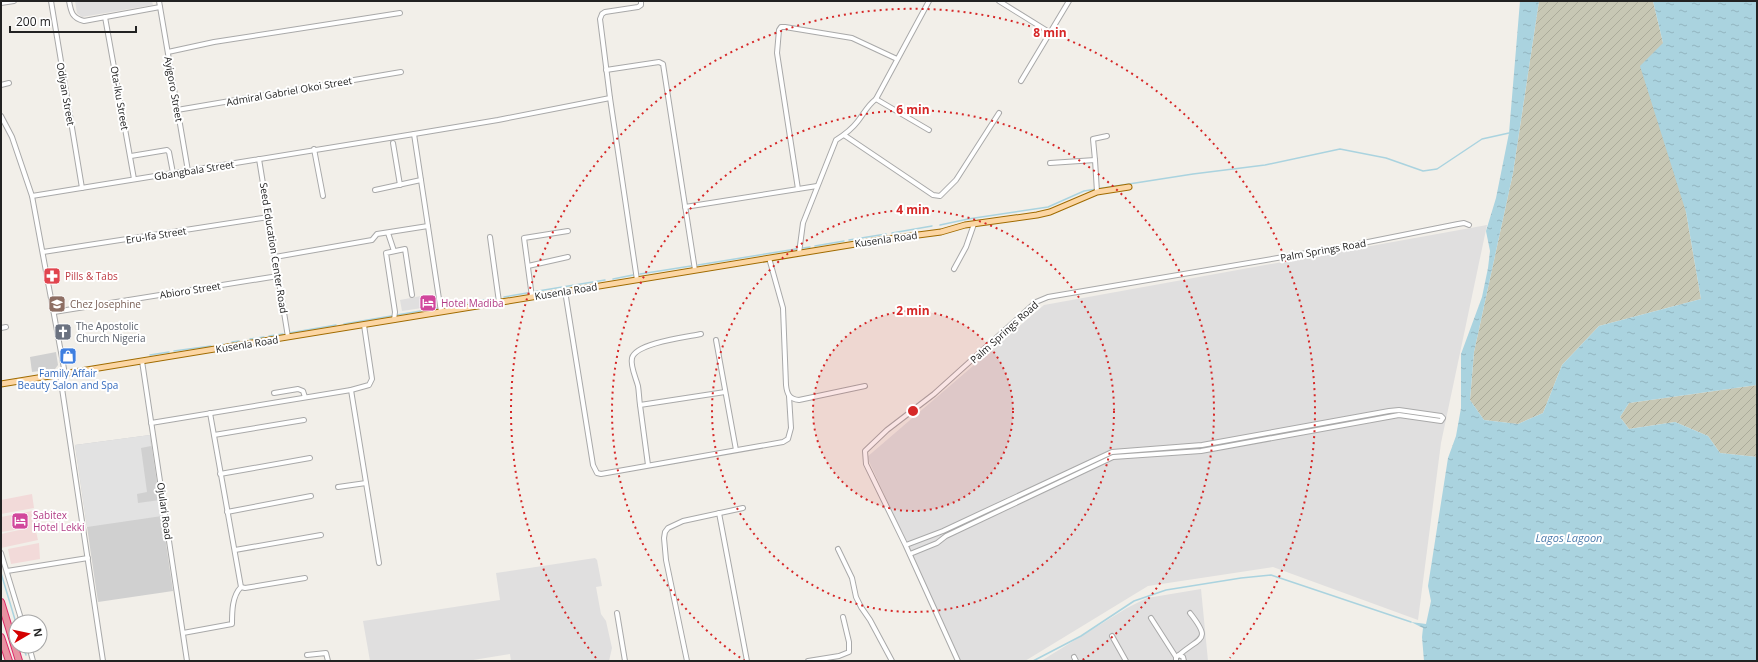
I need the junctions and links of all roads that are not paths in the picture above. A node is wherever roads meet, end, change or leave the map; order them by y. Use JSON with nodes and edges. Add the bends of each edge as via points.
{"nodes":[{"id":1,"x":14,"y":1,"type":"edge"},
{"id":2,"x":51,"y":1,"type":"edge"},
{"id":3,"x":69,"y":1,"type":"edge"},
{"id":4,"x":159,"y":1,"type":"edge"},
{"id":5,"x":641,"y":1,"type":"edge"},
{"id":6,"x":928,"y":1,"type":"edge"},
{"id":7,"x":999,"y":1,"type":"edge"},
{"id":8,"x":1069,"y":1,"type":"edge"},
{"id":9,"x":1,"y":3,"type":"edge"},
{"id":10,"x":160,"y":7,"type":"junction"},
{"id":11,"x":400,"y":13,"type":"dead end"},
{"id":12,"x":105,"y":17,"type":"junction"},
{"id":13,"x":1049,"y":32,"type":"junction"},
{"id":14,"x":168,"y":52,"type":"junction"},
{"id":15,"x":897,"y":59,"type":"junction"},
{"id":16,"x":606,"y":70,"type":"junction"},
{"id":17,"x":401,"y":72,"type":"dead end"},
{"id":18,"x":1021,"y":81,"type":"dead end"},
{"id":19,"x":9,"y":83,"type":"dead end"},
{"id":20,"x":1,"y":85,"type":"edge"},
{"id":21,"x":610,"y":98,"type":"junction"},
{"id":22,"x":876,"y":99,"type":"junction"},
{"id":23,"x":177,"y":110,"type":"junction"},
{"id":24,"x":999,"y":113,"type":"dead end"},
{"id":25,"x":1,"y":116,"type":"edge"},
{"id":26,"x":929,"y":130,"type":"dead end"},
{"id":27,"x":414,"y":134,"type":"junction"},
{"id":28,"x":844,"y":135,"type":"junction"},
{"id":29,"x":1107,"y":136,"type":"dead end"},
{"id":30,"x":393,"y":144,"type":"dead end"},
{"id":31,"x":314,"y":149,"type":"junction"},
{"id":32,"x":131,"y":156,"type":"junction"},
{"id":33,"x":259,"y":159,"type":"junction"},
{"id":34,"x":1095,"y":160,"type":"junction"},
{"id":35,"x":1050,"y":164,"type":"dead end"},
{"id":36,"x":188,"y":171,"type":"junction"},
{"id":37,"x":173,"y":173,"type":"junction"},
{"id":38,"x":134,"y":179,"type":"junction"},
{"id":39,"x":421,"y":180,"type":"junction"},
{"id":40,"x":400,"y":185,"type":"junction"},
{"id":41,"x":817,"y":186,"type":"junction"},
{"id":42,"x":1129,"y":187,"type":"dead end"},
{"id":43,"x":82,"y":188,"type":"junction"},
{"id":44,"x":798,"y":189,"type":"junction"},
{"id":45,"x":1098,"y":189,"type":"junction"},
{"id":46,"x":375,"y":190,"type":"dead end"},
{"id":47,"x":32,"y":196,"type":"junction"},
{"id":48,"x":323,"y":196,"type":"dead end"},
{"id":49,"x":685,"y":208,"type":"junction"},
{"id":50,"x":269,"y":217,"type":"junction"},
{"id":51,"x":974,"y":224,"type":"junction"},
{"id":52,"x":1469,"y":225,"type":"dead end"},
{"id":53,"x":428,"y":226,"type":"junction"},
{"id":54,"x":568,"y":231,"type":"dead end"},
{"id":55,"x":388,"y":232,"type":"junction"},
{"id":56,"x":490,"y":237,"type":"dead end"},
{"id":57,"x":394,"y":251,"type":"junction"},
{"id":58,"x":43,"y":252,"type":"junction"},
{"id":59,"x":799,"y":253,"type":"junction"},
{"id":60,"x":275,"y":257,"type":"junction"},
{"id":61,"x":568,"y":257,"type":"dead end"},
{"id":62,"x":769,"y":258,"type":"junction"},
{"id":63,"x":528,"y":266,"type":"junction"},
{"id":64,"x":954,"y":269,"type":"dead end"},
{"id":65,"x":695,"y":270,"type":"junction"},
{"id":66,"x":278,"y":276,"type":"junction"},
{"id":67,"x":637,"y":280,"type":"junction"},
{"id":68,"x":565,"y":291,"type":"junction"},
{"id":69,"x":412,"y":295,"type":"dead end"},
{"id":70,"x":532,"y":297,"type":"junction"},
{"id":71,"x":499,"y":302,"type":"junction"},
{"id":72,"x":54,"y":312,"type":"junction"},
{"id":73,"x":441,"y":312,"type":"junction"},
{"id":74,"x":394,"y":320,"type":"junction"},
{"id":75,"x":364,"y":325,"type":"junction"},
{"id":76,"x":6,"y":327,"type":"dead end"},
{"id":77,"x":1,"y":328,"type":"edge"},
{"id":78,"x":701,"y":334,"type":"dead end"},
{"id":79,"x":288,"y":337,"type":"junction"},
{"id":80,"x":716,"y":340,"type":"dead end"},
{"id":81,"x":142,"y":361,"type":"junction"},
{"id":82,"x":62,"y":374,"type":"junction"},
{"id":83,"x":1,"y":384,"type":"edge"},
{"id":84,"x":865,"y":386,"type":"dead end"},
{"id":85,"x":351,"y":390,"type":"junction"},
{"id":86,"x":725,"y":392,"type":"junction"},
{"id":87,"x":274,"y":393,"type":"dead end"},
{"id":88,"x":789,"y":396,"type":"junction"},
{"id":89,"x":305,"y":397,"type":"junction"},
{"id":90,"x":640,"y":405,"type":"junction"},
{"id":91,"x":210,"y":413,"type":"junction"},
{"id":92,"x":304,"y":420,"type":"dead end"},
{"id":93,"x":151,"y":423,"type":"junction"},
{"id":94,"x":214,"y":435,"type":"junction"},
{"id":95,"x":736,"y":450,"type":"junction"},
{"id":96,"x":310,"y":458,"type":"dead end"},
{"id":97,"x":648,"y":465,"type":"junction"},
{"id":98,"x":220,"y":474,"type":"junction"},
{"id":99,"x":366,"y":483,"type":"junction"},
{"id":100,"x":338,"y":487,"type":"dead end"},
{"id":101,"x":311,"y":496,"type":"dead end"},
{"id":102,"x":743,"y":508,"type":"dead end"},
{"id":103,"x":228,"y":512,"type":"junction"},
{"id":104,"x":719,"y":514,"type":"junction"},
{"id":105,"x":321,"y":535,"type":"dead end"},
{"id":106,"x":925,"y":536,"type":"junction"},
{"id":107,"x":906,"y":545,"type":"junction"},
{"id":108,"x":930,"y":546,"type":"junction"},
{"id":109,"x":838,"y":549,"type":"dead end"},
{"id":110,"x":235,"y":550,"type":"junction"},
{"id":111,"x":1,"y":553,"type":"edge"},
{"id":112,"x":910,"y":554,"type":"junction"},
{"id":113,"x":88,"y":558,"type":"junction"},
{"id":114,"x":379,"y":564,"type":"dead end"},
{"id":115,"x":7,"y":570,"type":"junction"},
{"id":116,"x":305,"y":578,"type":"dead end"},
{"id":117,"x":241,"y":587,"type":"junction"},
{"id":118,"x":1,"y":602,"type":"edge"},
{"id":119,"x":617,"y":613,"type":"dead end"},
{"id":120,"x":1190,"y":613,"type":"dead end"},
{"id":121,"x":20,"y":614,"type":"edge"},
{"id":122,"x":843,"y":617,"type":"dead end"},
{"id":123,"x":1152,"y":618,"type":"dead end"},
{"id":124,"x":183,"y":633,"type":"junction"},
{"id":125,"x":1112,"y":636,"type":"dead end"},
{"id":126,"x":1,"y":637,"type":"edge"},
{"id":127,"x":1185,"y":650,"type":"junction"},
{"id":128,"x":307,"y":655,"type":"dead end"},
{"id":129,"x":1176,"y":659,"type":"edge"},
{"id":130,"x":1184,"y":660,"type":"edge"},
{"id":131,"x":9,"y":661,"type":"edge"},
{"id":132,"x":19,"y":661,"type":"edge"},
{"id":133,"x":103,"y":661,"type":"edge"},
{"id":134,"x":187,"y":661,"type":"edge"},
{"id":135,"x":328,"y":661,"type":"edge"},
{"id":136,"x":625,"y":661,"type":"edge"},
{"id":137,"x":687,"y":661,"type":"edge"},
{"id":138,"x":747,"y":661,"type":"edge"},
{"id":139,"x":808,"y":661,"type":"edge"},
{"id":140,"x":892,"y":661,"type":"edge"},
{"id":141,"x":958,"y":661,"type":"edge"},
{"id":142,"x":1126,"y":661,"type":"edge"}],
"edges":[{"from":1,"to":9,"type":"street"},
{"from":2,"to":43,"type":"street","name":"Odiyan Street"},
{"from":3,"to":12,"type":"street","via":[[71,12],[80,20]]},
{"from":4,"to":10,"type":"street","name":"Ayigoro Street"},
{"from":5,"to":16,"type":"street","via":[[638,7],[602,14],[600,24]]},
{"from":6,"to":15,"type":"street"},
{"from":7,"to":13,"type":"street"},
{"from":8,"to":13,"type":"street"},
{"from":10,"to":12,"type":"street"},
{"from":10,"to":14,"type":"street","name":"Ayigoro Street"},
{"from":11,"to":14,"type":"street","via":[[214,42]]},
{"from":12,"to":32,"type":"street","name":"Ota-Iku Street"},
{"from":13,"to":18,"type":"street"},
{"from":14,"to":23,"type":"street","name":"Ayigoro Street"},
{"from":15,"to":22,"type":"street"},
{"from":15,"to":44,"type":"street","via":[[852,38],[781,27],[777,53]]},
{"from":16,"to":21,"type":"street"},
{"from":16,"to":49,"type":"street","via":[[659,62],[663,64]]},
{"from":17,"to":23,"type":"street","name":"Admiral Gabriel Okoi Street"},
{"from":19,"to":20,"type":"street"},
{"from":21,"to":27,"type":"street","name":"Gbangbala Street"},
{"from":21,"to":67,"type":"street"},
{"from":22,"to":26,"type":"street"},
{"from":22,"to":28,"type":"street","via":[[867,106]]},
{"from":23,"to":36,"type":"street","name":"Ayigoro Street"},
{"from":24,"to":28,"type":"street","via":[[956,180],[940,196],[933,196]]},
{"from":25,"to":47,"type":"street","via":[[12,137]]},
{"from":27,"to":31,"type":"street","name":"Gbangbala Street"},
{"from":27,"to":39,"type":"street"},
{"from":28,"to":41,"type":"street","via":[[836,140]]},
{"from":29,"to":34,"type":"street","via":[[1093,139]]},
{"from":30,"to":40,"type":"street"},
{"from":31,"to":33,"type":"street","name":"Gbangbala Street"},
{"from":31,"to":48,"type":"street"},
{"from":32,"to":37,"type":"street","via":[[167,150]]},
{"from":32,"to":38,"type":"street","name":"Ota-Iku Street"},
{"from":33,"to":36,"type":"street","name":"Gbangbala Street"},
{"from":33,"to":50,"type":"street","name":"Seed Education Center Road"},
{"from":34,"to":35,"type":"street"},
{"from":34,"to":45,"type":"street"},
{"from":36,"to":37,"type":"street","name":"Gbangbala Street"},
{"from":37,"to":38,"type":"street","name":"Gbangbala Street"},
{"from":38,"to":43,"type":"street","name":"Gbangbala Street"},
{"from":39,"to":40,"type":"street"},
{"from":39,"to":53,"type":"street"},
{"from":40,"to":46,"type":"street"},
{"from":41,"to":44,"type":"street"},
{"from":41,"to":59,"type":"street","via":[[803,223]]},
{"from":42,"to":45,"type":"main road","name":"Kusenla Road"},
{"from":43,"to":47,"type":"street","name":"Gbangbala Street"},
{"from":44,"to":49,"type":"street"},
{"from":45,"to":51,"type":"main road","name":"Kusenla Road","via":[[1050,212]]},
{"from":47,"to":58,"type":"street"},
{"from":49,"to":65,"type":"street"},
{"from":50,"to":58,"type":"street","name":"Eru-Ifa Street"},
{"from":50,"to":60,"type":"street","name":"Seed Education Center Road"},
{"from":51,"to":59,"type":"main road","name":"Kusenla Road","via":[[941,232]]},
{"from":51,"to":64,"type":"street","via":[[966,247]]},
{"from":52,"to":107,"type":"street","name":"Palm Springs Road","via":[[1458,224],[1348,246],[1048,297],[1036,302],[934,394],[887,430],[865,451],[866,464]]},
{"from":53,"to":55,"type":"street"},
{"from":53,"to":73,"type":"street"},
{"from":54,"to":63,"type":"street","via":[[524,238]]},
{"from":55,"to":57,"type":"street"},
{"from":55,"to":60,"type":"street","via":[[378,234],[372,240]]},
{"from":56,"to":71,"type":"street"},
{"from":57,"to":69,"type":"street","via":[[405,250]]},
{"from":57,"to":74,"type":"street","via":[[386,253]]},
{"from":58,"to":72,"type":"street"},
{"from":59,"to":62,"type":"main road","name":"Kusenla Road"},
{"from":60,"to":66,"type":"street","name":"Seed Education Center Road"},
{"from":61,"to":63,"type":"street"},
{"from":62,"to":65,"type":"main road","name":"Kusenla Road"},
{"from":62,"to":88,"type":"street","via":[[783,308],[786,385]]},
{"from":63,"to":70,"type":"street"},
{"from":65,"to":67,"type":"main road","name":"Kusenla Road"},
{"from":66,"to":72,"type":"street","name":"Abioro Street"},
{"from":66,"to":79,"type":"street","name":"Seed Education Center Road"},
{"from":67,"to":68,"type":"main road","name":"Kusenla Road"},
{"from":68,"to":70,"type":"main road","name":"Kusenla Road"},
{"from":68,"to":97,"type":"street","via":[[594,469],[601,474]]},
{"from":70,"to":71,"type":"main road","name":"Kusenla Road"},
{"from":71,"to":73,"type":"main road","name":"Kusenla Road"},
{"from":72,"to":82,"type":"street"},
{"from":73,"to":74,"type":"main road","name":"Kusenla Road"},
{"from":74,"to":75,"type":"main road","name":"Kusenla Road"},
{"from":75,"to":79,"type":"main road","name":"Kusenla Road"},
{"from":75,"to":85,"type":"street","via":[[372,382],[365,387]]},
{"from":76,"to":77,"type":"street"},
{"from":78,"to":90,"type":"street","via":[[661,342],[636,351],[632,362]]},
{"from":79,"to":81,"type":"main road","name":"Kusenla Road"},
{"from":80,"to":86,"type":"street"},
{"from":81,"to":82,"type":"main road","name":"Kusenla Road"},
{"from":81,"to":93,"type":"street","name":"Ojulari Road"},
{"from":82,"to":83,"type":"main road","name":"Kusenla Road"},
{"from":82,"to":113,"type":"street"},
{"from":84,"to":88,"type":"street","via":[[799,400],[793,400]]},
{"from":85,"to":89,"type":"street"},
{"from":85,"to":99,"type":"street"},
{"from":86,"to":90,"type":"street"},
{"from":86,"to":95,"type":"street"},
{"from":87,"to":89,"type":"street","via":[[298,390],[303,391]]},
{"from":88,"to":95,"type":"street","via":[[791,428],[788,439]]},
{"from":89,"to":91,"type":"street"},
{"from":90,"to":97,"type":"street"},
{"from":91,"to":93,"type":"street"},
{"from":91,"to":94,"type":"street"},
{"from":92,"to":94,"type":"street"},
{"from":93,"to":124,"type":"street","name":"Ojulari Road"},
{"from":94,"to":98,"type":"street"},
{"from":95,"to":97,"type":"street"},
{"from":96,"to":98,"type":"street"},
{"from":98,"to":103,"type":"street"},
{"from":99,"to":100,"type":"street"},
{"from":99,"to":114,"type":"street"},
{"from":101,"to":103,"type":"street"},
{"from":102,"to":104,"type":"street"},
{"from":103,"to":110,"type":"street"},
{"from":104,"to":137,"type":"street","via":[[683,521],[665,532],[666,560]]},
{"from":104,"to":138,"type":"street"},
{"from":105,"to":110,"type":"street"},
{"from":106,"to":107,"type":"street"},
{"from":106,"to":108,"type":"street"},
{"from":106,"to":108,"type":"street","via":[[1112,452],[1202,446],[1389,411],[1399,410],[1443,418],[1442,421],[1399,415],[1201,451],[1113,457]]},
{"from":107,"to":112,"type":"street","name":"Palm Springs Road"},
{"from":108,"to":112,"type":"street"},
{"from":109,"to":140,"type":"street","via":[[852,578],[856,597]]},
{"from":110,"to":117,"type":"street"},
{"from":111,"to":115,"type":"street"},
{"from":112,"to":141,"type":"street","name":"Palm Springs Road"},
{"from":113,"to":115,"type":"street"},
{"from":113,"to":133,"type":"street"},
{"from":115,"to":121,"type":"street"},
{"from":116,"to":117,"type":"street"},
{"from":117,"to":124,"type":"street","via":[[236,593],[232,624]]},
{"from":118,"to":132,"type":"highway"},
{"from":119,"to":136,"type":"street"},
{"from":120,"to":127,"type":"street","via":[[1202,628],[1202,635],[1200,640]]},
{"from":122,"to":139,"type":"street","via":[[849,652]]},
{"from":123,"to":129,"type":"street"},
{"from":124,"to":134,"type":"street","name":"Ojulari Road"},
{"from":125,"to":142,"type":"street"},
{"from":126,"to":131,"type":"highway"},
{"from":127,"to":129,"type":"street"},
{"from":127,"to":130,"type":"street"},
{"from":128,"to":135,"type":"street","via":[[326,653]]},
{"from":129,"to":130,"type":"street"}]}
